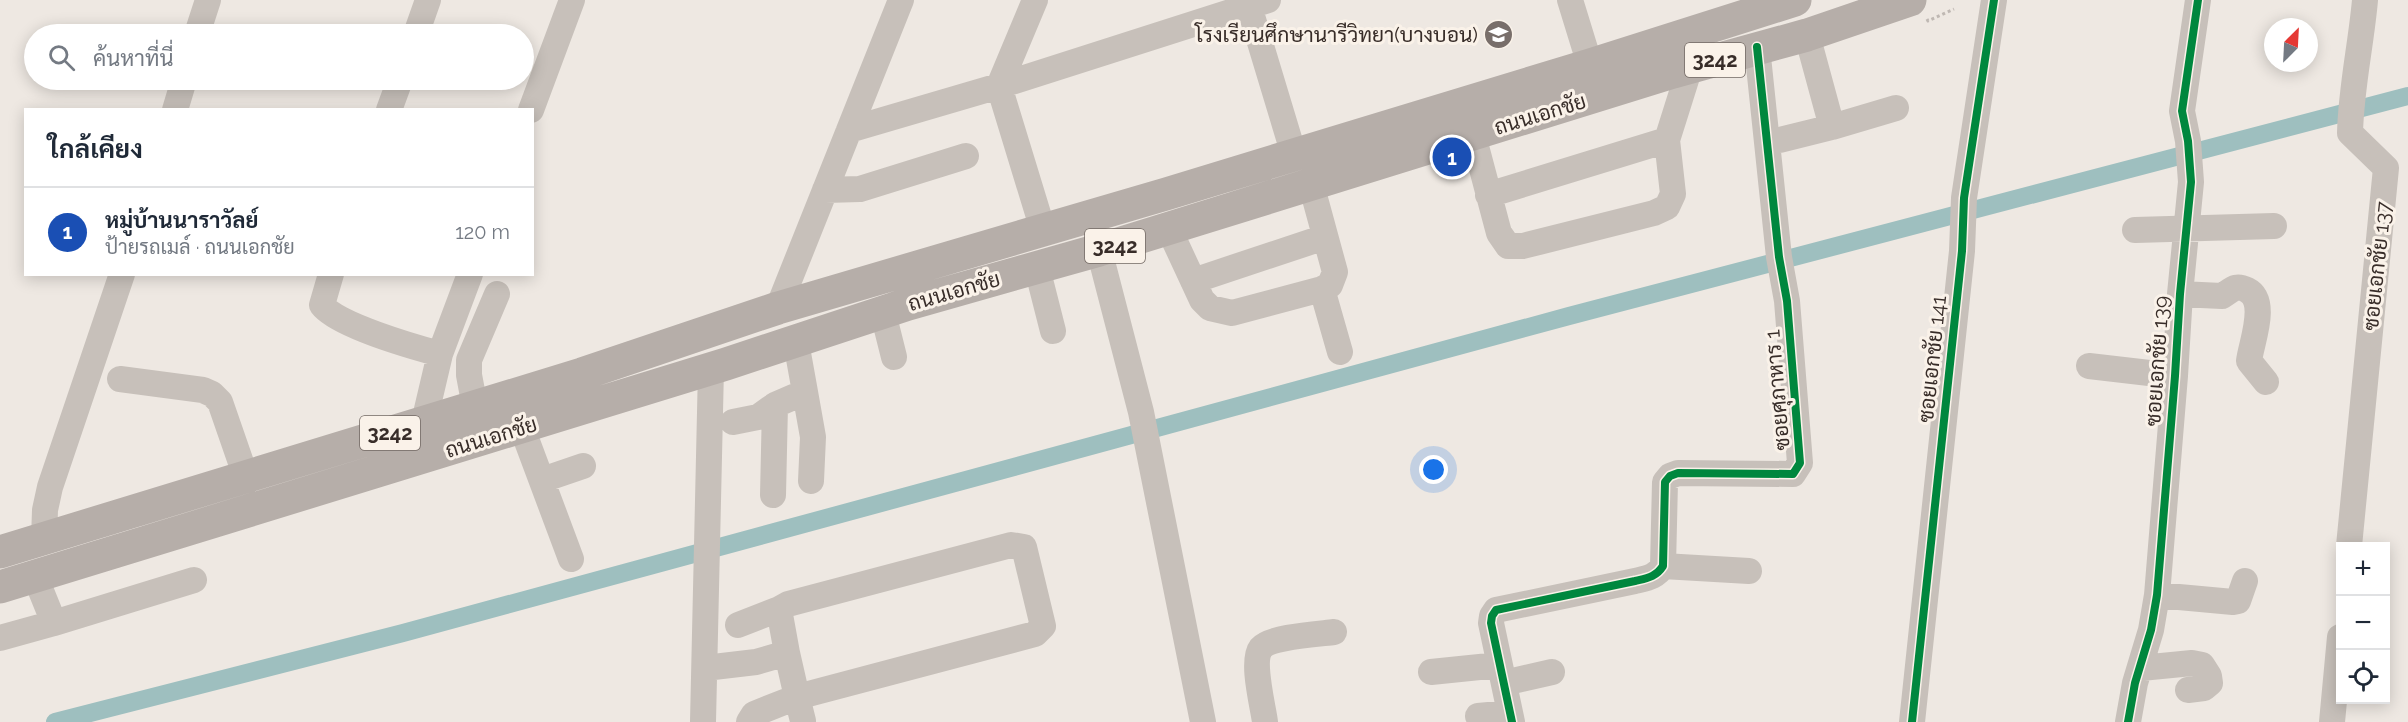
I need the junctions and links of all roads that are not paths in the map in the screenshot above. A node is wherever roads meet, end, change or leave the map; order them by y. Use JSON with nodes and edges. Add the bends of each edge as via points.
{"nodes":[{"id":1,"x":208,"y":0,"type":"edge"},
{"id":2,"x":428,"y":0,"type":"edge"},
{"id":3,"x":572,"y":0,"type":"edge"},
{"id":4,"x":901,"y":0,"type":"edge"},
{"id":5,"x":1035,"y":0,"type":"edge"},
{"id":6,"x":1570,"y":0,"type":"edge"},
{"id":7,"x":1795,"y":0,"type":"edge"},
{"id":8,"x":1994,"y":0,"type":"edge"},
{"id":9,"x":2198,"y":0,"type":"edge"},
{"id":10,"x":2365,"y":0,"type":"edge"},
{"id":11,"x":1252,"y":3,"type":"edge"},
{"id":12,"x":1919,"y":11,"type":"edge"},
{"id":13,"x":200,"y":24,"type":"edge"},
{"id":14,"x":420,"y":24,"type":"edge"},
{"id":15,"x":1807,"y":35,"type":"junction"},
{"id":16,"x":1757,"y":47,"type":"junction"},
{"id":17,"x":1590,"y":65,"type":"junction"},
{"id":18,"x":1689,"y":67,"type":"junction"},
{"id":19,"x":999,"y":86,"type":"junction"},
{"id":20,"x":181,"y":90,"type":"edge"},
{"id":21,"x":396,"y":90,"type":"edge"},
{"id":22,"x":175,"y":108,"type":"edge"},
{"id":23,"x":390,"y":108,"type":"edge"},
{"id":24,"x":532,"y":108,"type":"edge"},
{"id":25,"x":1896,"y":108,"type":"dead end"},
{"id":26,"x":1832,"y":127,"type":"junction"},
{"id":27,"x":849,"y":130,"type":"junction"},
{"id":28,"x":1473,"y":135,"type":"junction"},
{"id":29,"x":1667,"y":140,"type":"junction"},
{"id":30,"x":1780,"y":140,"type":"dead end"},
{"id":31,"x":1294,"y":155,"type":"junction"},
{"id":32,"x":966,"y":156,"type":"dead end"},
{"id":33,"x":1311,"y":184,"type":"junction"},
{"id":34,"x":825,"y":190,"type":"junction"},
{"id":35,"x":1488,"y":195,"type":"junction"},
{"id":36,"x":2274,"y":226,"type":"dead end"},
{"id":37,"x":2187,"y":227,"type":"junction"},
{"id":38,"x":1169,"y":229,"type":"junction"},
{"id":39,"x":1043,"y":230,"type":"junction"},
{"id":40,"x":2135,"y":230,"type":"dead end"},
{"id":41,"x":1325,"y":237,"type":"junction"},
{"id":42,"x":1099,"y":250,"type":"junction"},
{"id":43,"x":1036,"y":268,"type":"junction"},
{"id":44,"x":121,"y":276,"type":"edge"},
{"id":45,"x":330,"y":276,"type":"edge"},
{"id":46,"x":469,"y":276,"type":"edge"},
{"id":47,"x":1193,"y":281,"type":"junction"},
{"id":48,"x":1322,"y":289,"type":"junction"},
{"id":49,"x":497,"y":294,"type":"dead end"},
{"id":50,"x":2180,"y":294,"type":"junction"},
{"id":51,"x":778,"y":308,"type":"junction"},
{"id":52,"x":884,"y":313,"type":"junction"},
{"id":53,"x":1053,"y":331,"type":"dead end"},
{"id":54,"x":786,"y":345,"type":"junction"},
{"id":55,"x":1340,"y":352,"type":"dead end"},
{"id":56,"x":440,"y":354,"type":"junction"},
{"id":57,"x":894,"y":357,"type":"dead end"},
{"id":58,"x":2089,"y":366,"type":"dead end"},
{"id":59,"x":711,"y":368,"type":"junction"},
{"id":60,"x":2175,"y":376,"type":"junction"},
{"id":61,"x":120,"y":379,"type":"dead end"},
{"id":62,"x":2266,"y":382,"type":"dead end"},
{"id":63,"x":805,"y":392,"type":"junction"},
{"id":64,"x":775,"y":405,"type":"junction"},
{"id":65,"x":475,"y":406,"type":"junction"},
{"id":66,"x":424,"y":422,"type":"junction"},
{"id":67,"x":733,"y":422,"type":"dead end"},
{"id":68,"x":522,"y":428,"type":"junction"},
{"id":69,"x":583,"y":466,"type":"dead end"},
{"id":70,"x":246,"y":477,"type":"junction"},
{"id":71,"x":542,"y":480,"type":"junction"},
{"id":72,"x":811,"y":481,"type":"dead end"},
{"id":73,"x":773,"y":495,"type":"dead end"},
{"id":74,"x":44,"y":539,"type":"junction"},
{"id":75,"x":2349,"y":542,"type":"edge"},
{"id":76,"x":0,"y":552,"type":"edge"},
{"id":77,"x":571,"y":559,"type":"dead end"},
{"id":78,"x":1663,"y":566,"type":"junction"},
{"id":79,"x":1749,"y":571,"type":"dead end"},
{"id":80,"x":35,"y":576,"type":"junction"},
{"id":81,"x":194,"y":580,"type":"dead end"},
{"id":82,"x":2245,"y":581,"type":"dead end"},
{"id":83,"x":0,"y":587,"type":"edge"},
{"id":84,"x":2157,"y":595,"type":"junction"},
{"id":85,"x":779,"y":609,"type":"junction"},
{"id":86,"x":54,"y":623,"type":"junction"},
{"id":87,"x":738,"y":625,"type":"dead end"},
{"id":88,"x":1334,"y":632,"type":"dead end"},
{"id":89,"x":0,"y":638,"type":"edge"},
{"id":90,"x":2339,"y":650,"type":"edge"},
{"id":91,"x":787,"y":653,"type":"junction"},
{"id":92,"x":705,"y":668,"type":"junction"},
{"id":93,"x":2141,"y":668,"type":"junction"},
{"id":94,"x":1431,"y":672,"type":"dead end"},
{"id":95,"x":1552,"y":672,"type":"dead end"},
{"id":96,"x":1502,"y":674,"type":"junction"},
{"id":97,"x":2188,"y":690,"type":"dead end"},
{"id":98,"x":800,"y":709,"type":"edge"},
{"id":99,"x":1478,"y":716,"type":"dead end"},
{"id":100,"x":1511,"y":717,"type":"edge"},
{"id":101,"x":703,"y":722,"type":"edge"},
{"id":102,"x":749,"y":722,"type":"edge"},
{"id":103,"x":1203,"y":722,"type":"edge"},
{"id":104,"x":1265,"y":722,"type":"edge"},
{"id":105,"x":1912,"y":722,"type":"edge"},
{"id":106,"x":2128,"y":722,"type":"edge"},
{"id":107,"x":2332,"y":722,"type":"edge"}],
"edges":[{"from":1,"to":13,"type":"street"},
{"from":2,"to":14,"type":"street"},
{"from":3,"to":24,"type":"street"},
{"from":4,"to":27,"type":"street"},
{"from":5,"to":19,"type":"street"},
{"from":6,"to":17,"type":"street"},
{"from":7,"to":17,"type":"main road","name":"ถนนเอกชัย","number":"3242"},
{"from":8,"to":105,"type":"street","name":"ซอยเอกชัย 141","via":[[1964,198],[1962,251]]},
{"from":9,"to":37,"type":"street","name":"ซอยเอกชัย 139","via":[[2182,111],[2191,183]]},
{"from":10,"to":75,"type":"street","name":"ซอยเอกชัย 137","via":[[2350,133],[2386,168]]},
{"from":11,"to":19,"type":"street"},
{"from":11,"to":31,"type":"street"},
{"from":12,"to":15,"type":"main road","name":"ถนนเอกชัย","number":"3242"},
{"from":15,"to":16,"type":"main road","name":"ถนนเอกชัย","number":"3242"},
{"from":15,"to":26,"type":"street"},
{"from":16,"to":18,"type":"main road","name":"ถนนเอกชัย","number":"3242"},
{"from":16,"to":78,"type":"street","name":"ซอยศุภาหาร 1","via":[[1787,301],[1800,463],[1793,474],[1678,472],[1670,476],[1665,482]]},
{"from":17,"to":31,"type":"main road","name":"ถนนเอกชัย","number":"3242"},
{"from":18,"to":28,"type":"main road","name":"ถนนเอกชัย","number":"3242"},
{"from":18,"to":29,"type":"street"},
{"from":19,"to":27,"type":"street"},
{"from":19,"to":39,"type":"street"},
{"from":20,"to":22,"type":"street"},
{"from":21,"to":23,"type":"street"},
{"from":25,"to":26,"type":"street"},
{"from":26,"to":30,"type":"street"},
{"from":27,"to":34,"type":"street"},
{"from":28,"to":33,"type":"main road","name":"ถนนเอกชัย","number":"3242"},
{"from":28,"to":35,"type":"street"},
{"from":29,"to":35,"type":"street"},
{"from":29,"to":35,"type":"street","via":[[1673,194],[1667,207],[1654,213],[1523,246],[1508,246],[1499,233]]},
{"from":31,"to":39,"type":"main road","name":"ถนนเอกชัย","number":"3242"},
{"from":32,"to":34,"type":"street","via":[[860,189]]},
{"from":33,"to":38,"type":"main road","name":"ถนนเอกชัย","number":"3242"},
{"from":33,"to":41,"type":"street"},
{"from":34,"to":51,"type":"street"},
{"from":36,"to":37,"type":"street"},
{"from":37,"to":40,"type":"street"},
{"from":37,"to":50,"type":"street","name":"ซอยเอกชัย 139"},
{"from":38,"to":42,"type":"main road","name":"ถนนเอกชัย","number":"3242"},
{"from":38,"to":47,"type":"street"},
{"from":39,"to":51,"type":"main road","name":"ถนนเอกชัย","number":"3242"},
{"from":41,"to":47,"type":"street"},
{"from":41,"to":48,"type":"street","via":[[1335,272],[1330,285]]},
{"from":42,"to":43,"type":"main road","name":"ถนนเอกชัย","number":"3242"},
{"from":42,"to":103,"type":"street","via":[[1141,412]]},
{"from":43,"to":52,"type":"main road","name":"ถนนเอกชัย","number":"3242"},
{"from":43,"to":53,"type":"street"},
{"from":44,"to":74,"type":"street","via":[[50,487]]},
{"from":45,"to":56,"type":"street","via":[[322,305],[327,312],[374,333]]},
{"from":46,"to":56,"type":"street"},
{"from":47,"to":48,"type":"street","via":[[1210,308],[1232,313]]},
{"from":48,"to":55,"type":"street"},
{"from":49,"to":65,"type":"street","via":[[469,360]]},
{"from":50,"to":60,"type":"street","name":"ซอยเอกชัย 139"},
{"from":50,"to":62,"type":"street","via":[[2222,296],[2240,286],[2251,292],[2258,306],[2249,361]]},
{"from":51,"to":54,"type":"main road"},
{"from":51,"to":65,"type":"main road","name":"ถนนเอกชัย","number":"3242"},
{"from":52,"to":54,"type":"main road","name":"ถนนเอกชัย","number":"3242"},
{"from":52,"to":57,"type":"street"},
{"from":54,"to":59,"type":"main road","name":"ถนนเอกชัย","number":"3242"},
{"from":54,"to":63,"type":"street"},
{"from":56,"to":66,"type":"street"},
{"from":58,"to":60,"type":"street"},
{"from":59,"to":68,"type":"main road","name":"ถนนเอกชัย","number":"3242"},
{"from":59,"to":92,"type":"street"},
{"from":60,"to":84,"type":"street","name":"ซอยเอกชัย 139"},
{"from":61,"to":70,"type":"street","via":[[212,394],[220,402]]},
{"from":63,"to":64,"type":"street"},
{"from":63,"to":72,"type":"street","via":[[813,437]]},
{"from":64,"to":67,"type":"street","via":[[758,417]]},
{"from":64,"to":73,"type":"street"},
{"from":65,"to":66,"type":"main road","name":"ถนนเอกชัย","number":"3242"},
{"from":66,"to":70,"type":"main road","name":"ถนนเอกชัย","number":"3242"},
{"from":68,"to":71,"type":"street"},
{"from":68,"to":80,"type":"main road","name":"ถนนเอกชัย","number":"3242"},
{"from":69,"to":71,"type":"street"},
{"from":70,"to":74,"type":"main road","name":"ถนนเอกชัย","number":"3242"},
{"from":71,"to":77,"type":"street"},
{"from":74,"to":76,"type":"main road","name":"ถนนเอกชัย","number":"3242"},
{"from":78,"to":79,"type":"street"},
{"from":78,"to":96,"type":"street","via":[[1653,576],[1496,610],[1491,623]]},
{"from":80,"to":83,"type":"main road","name":"ถนนเอกชัย","number":"3242"},
{"from":80,"to":86,"type":"street"},
{"from":81,"to":86,"type":"street"},
{"from":82,"to":84,"type":"street","via":[[2238,601],[2233,603]]},
{"from":84,"to":93,"type":"street","name":"ซอยเอกชัย 139"},
{"from":85,"to":87,"type":"street"},
{"from":85,"to":91,"type":"street"},
{"from":85,"to":98,"type":"street","via":[[807,598],[1019,545],[1027,556],[1043,626],[1035,634]]},
{"from":86,"to":89,"type":"street"},
{"from":88,"to":104,"type":"street","via":[[1272,641],[1261,648],[1257,663]]},
{"from":90,"to":107,"type":"street"},
{"from":91,"to":92,"type":"street","via":[[756,662]]},
{"from":91,"to":98,"type":"street"},
{"from":92,"to":101,"type":"street"},
{"from":93,"to":97,"type":"street","via":[[2202,665],[2210,683]]},
{"from":93,"to":106,"type":"street","name":"ซอยเอกชัย 139"},
{"from":94,"to":96,"type":"street"},
{"from":95,"to":96,"type":"street"},
{"from":96,"to":100,"type":"street"},
{"from":98,"to":102,"type":"street","via":[[754,714]]},
{"from":99,"to":100,"type":"street"}]}
